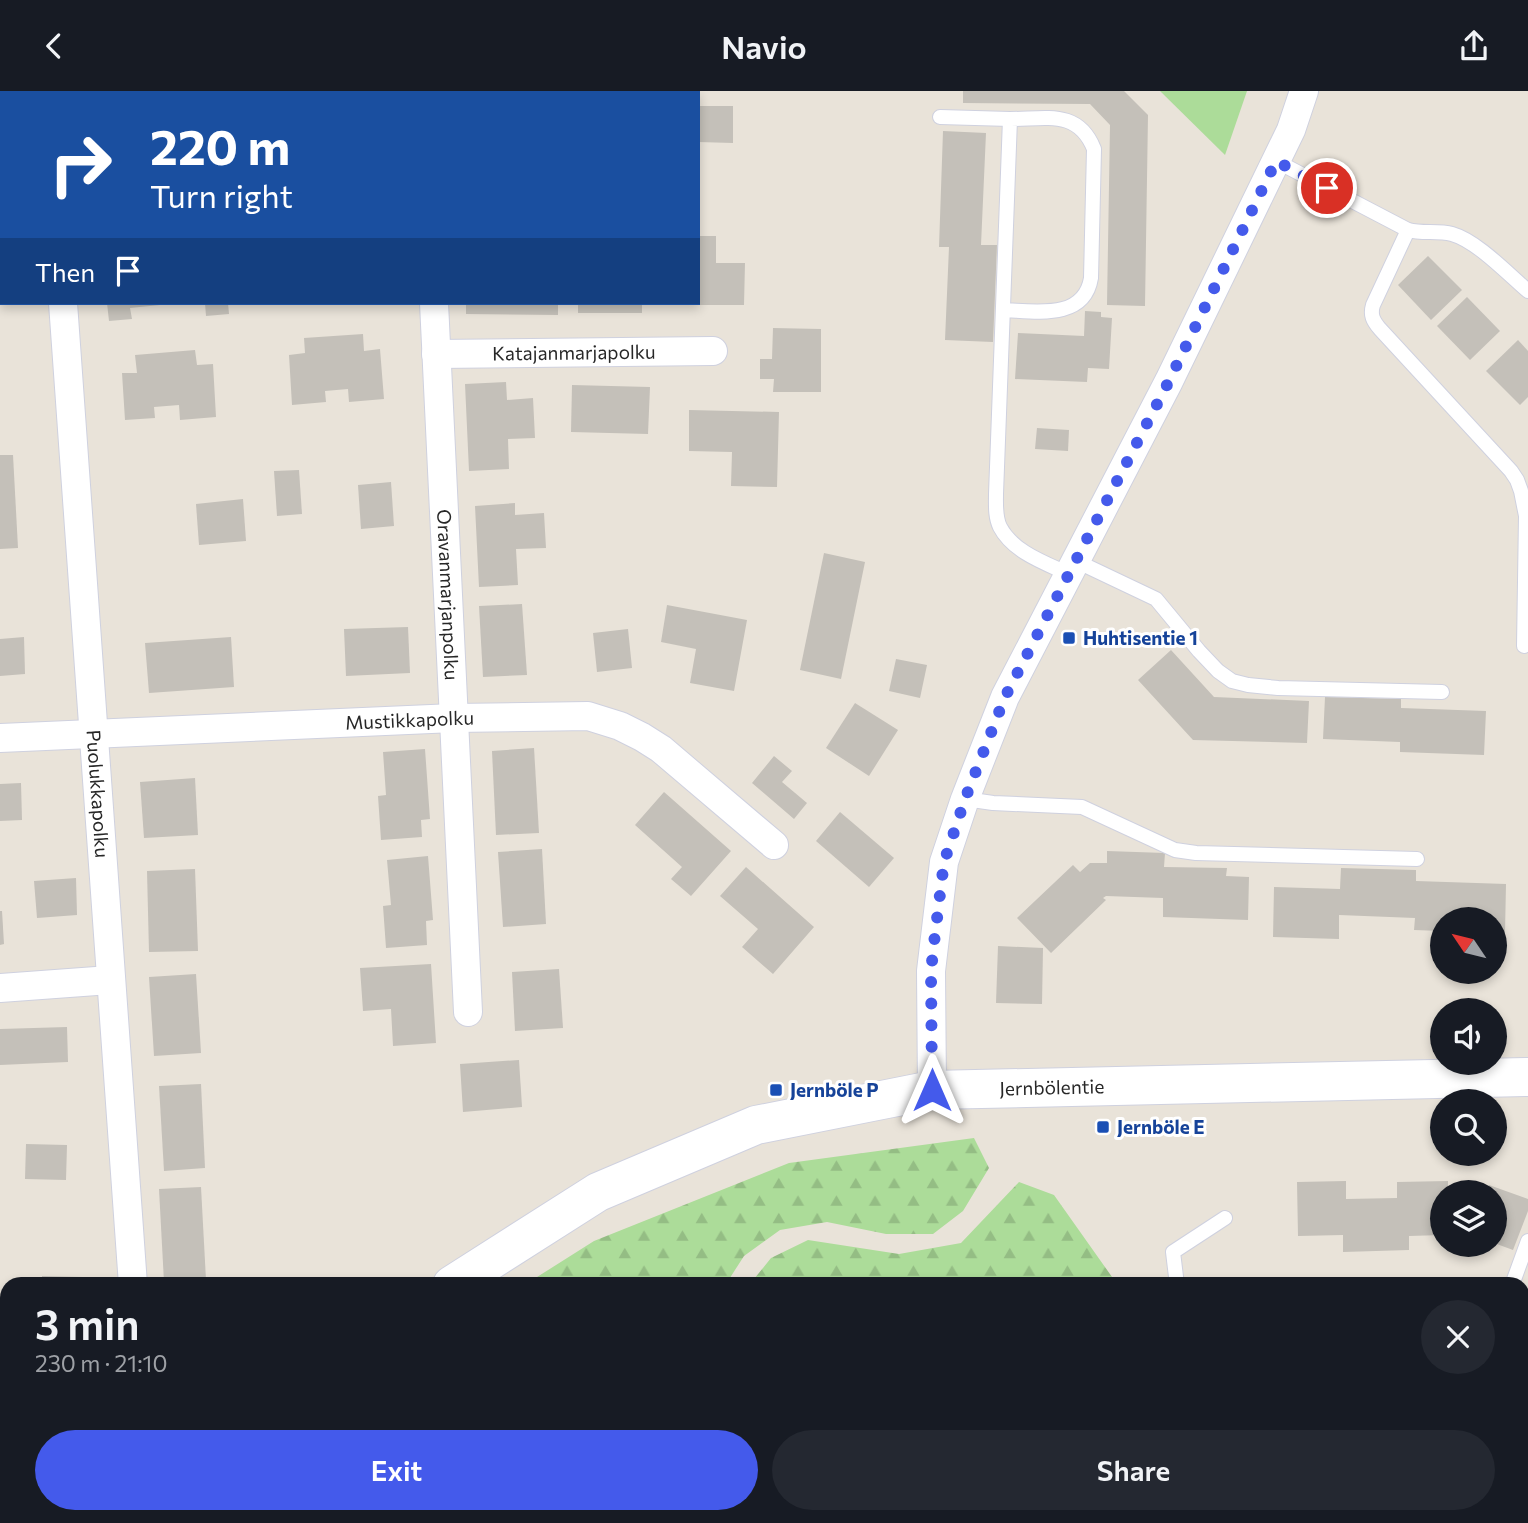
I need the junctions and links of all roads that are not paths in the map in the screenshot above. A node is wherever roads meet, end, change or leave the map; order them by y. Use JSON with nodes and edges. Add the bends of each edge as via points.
{"nodes":[{"id":1,"x":1304,"y":91,"type":"edge"},
{"id":2,"x":940,"y":117,"type":"dead end"},
{"id":3,"x":1010,"y":119,"type":"junction"},
{"id":4,"x":1276,"y":161,"type":"junction"},
{"id":5,"x":1408,"y":229,"type":"junction"},
{"id":6,"x":1528,"y":291,"type":"edge"},
{"id":7,"x":63,"y":305,"type":"edge"},
{"id":8,"x":434,"y":305,"type":"edge"},
{"id":9,"x":1003,"y":310,"type":"junction"},
{"id":10,"x":713,"y":351,"type":"dead end"},
{"id":11,"x":436,"y":354,"type":"junction"},
{"id":12,"x":1072,"y":568,"type":"junction"},
{"id":13,"x":1524,"y":646,"type":"dead end"},
{"id":14,"x":1442,"y":692,"type":"dead end"},
{"id":15,"x":454,"y":718,"type":"junction"},
{"id":16,"x":92,"y":733,"type":"junction"},
{"id":17,"x":0,"y":738,"type":"edge"},
{"id":18,"x":965,"y":799,"type":"junction"},
{"id":19,"x":774,"y":845,"type":"dead end"},
{"id":20,"x":1418,"y":859,"type":"dead end"},
{"id":21,"x":110,"y":980,"type":"junction"},
{"id":22,"x":0,"y":988,"type":"edge"},
{"id":23,"x":468,"y":1012,"type":"dead end"},
{"id":24,"x":1528,"y":1077,"type":"edge"},
{"id":25,"x":932,"y":1090,"type":"junction"},
{"id":26,"x":1225,"y":1218,"type":"dead end"},
{"id":27,"x":1528,"y":1241,"type":"edge"},
{"id":28,"x":132,"y":1277,"type":"edge"},
{"id":29,"x":465,"y":1277,"type":"edge"},
{"id":30,"x":1176,"y":1277,"type":"edge"},
{"id":31,"x":1515,"y":1277,"type":"edge"}],
"edges":[{"from":1,"to":4,"type":"street"},
{"from":2,"to":3,"type":"lane"},
{"from":3,"to":9,"type":"lane"},
{"from":3,"to":9,"type":"lane","via":[[1072,121],[1089,138],[1094,149],[1091,278],[1084,296],[1063,310]]},
{"from":4,"to":5,"type":"lane"},
{"from":4,"to":12,"type":"street"},
{"from":5,"to":6,"type":"lane","via":[[1447,233],[1467,241]]},
{"from":5,"to":13,"type":"lane","via":[[1371,312],[1380,329],[1517,480],[1526,516]]},
{"from":7,"to":16,"type":"street","name":"Puolukkapolku"},
{"from":8,"to":11,"type":"street","name":"Oravanmarjanpolku"},
{"from":9,"to":12,"type":"lane","via":[[996,511],[1000,526],[1018,547]]},
{"from":10,"to":11,"type":"street","name":"Katajanmarjapolku"},
{"from":11,"to":15,"type":"street","name":"Oravanmarjanpolku"},
{"from":12,"to":14,"type":"lane","via":[[1156,599],[1231,681],[1278,688]]},
{"from":12,"to":18,"type":"street","via":[[1005,697]]},
{"from":15,"to":16,"type":"street","name":"Mustikkapolku"},
{"from":15,"to":19,"type":"street","name":"Mustikkapolku","via":[[588,716],[620,726],[661,749]]},
{"from":15,"to":23,"type":"street","name":"Oravanmarjanpolku"},
{"from":16,"to":17,"type":"street","name":"Mustikkapolku"},
{"from":16,"to":21,"type":"street","name":"Puolukkapolku"},
{"from":18,"to":20,"type":"lane","via":[[1082,807],[1175,850],[1196,853]]},
{"from":18,"to":25,"type":"street","via":[[944,862],[934,943]]},
{"from":21,"to":22,"type":"street"},
{"from":21,"to":28,"type":"street","name":"Puolukkapolku"},
{"from":24,"to":25,"type":"street","name":"Jernbölentie"},
{"from":25,"to":29,"type":"street","name":"Jernbölentie","via":[[757,1125],[598,1192]]},
{"from":26,"to":30,"type":"lane","via":[[1173,1252]]},
{"from":27,"to":31,"type":"lane"}]}
